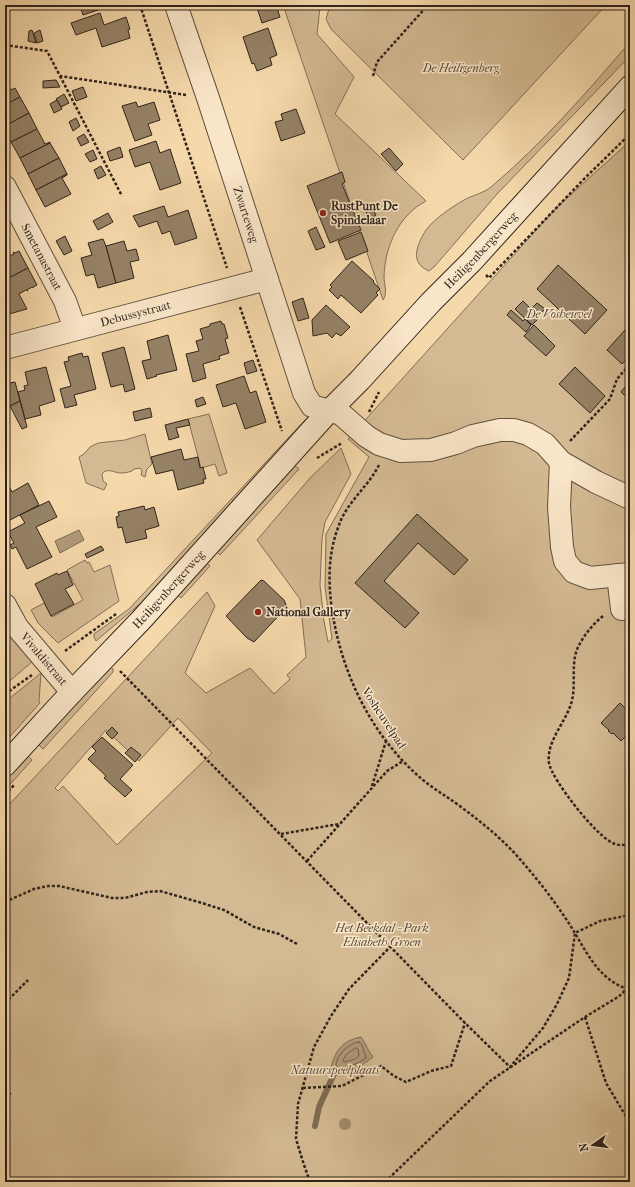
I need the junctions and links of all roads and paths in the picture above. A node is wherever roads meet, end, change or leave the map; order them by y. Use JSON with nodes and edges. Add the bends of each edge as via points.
{"nodes":[{"id":1,"x":140,"y":5,"type":"edge"},
{"id":2,"x":176,"y":5,"type":"edge"},
{"id":3,"x":428,"y":5,"type":"edge"},
{"id":4,"x":5,"y":45,"type":"edge"},
{"id":5,"x":60,"y":76,"type":"junction"},
{"id":6,"x":374,"y":76,"type":"dead end"},
{"id":7,"x":630,"y":87,"type":"edge"},
{"id":8,"x":170,"y":94,"type":"junction"},
{"id":9,"x":208,"y":98,"type":"junction"},
{"id":10,"x":630,"y":134,"type":"edge"},
{"id":11,"x":5,"y":187,"type":"edge"},
{"id":12,"x":122,"y":196,"type":"dead end"},
{"id":13,"x":472,"y":261,"type":"junction"},
{"id":14,"x":267,"y":279,"type":"junction"},
{"id":15,"x":233,"y":287,"type":"junction"},
{"id":16,"x":75,"y":329,"type":"junction"},
{"id":17,"x":5,"y":348,"type":"edge"},
{"id":18,"x":630,"y":364,"type":"edge"},
{"id":19,"x":329,"y":411,"type":"junction"},
{"id":20,"x":284,"y":435,"type":"dead end"},
{"id":21,"x":386,"y":447,"type":"junction"},
{"id":22,"x":558,"y":458,"type":"junction"},
{"id":23,"x":630,"y":498,"type":"edge"},
{"id":24,"x":624,"y":575,"type":"edge"},
{"id":25,"x":5,"y":605,"type":"edge"},
{"id":26,"x":622,"y":609,"type":"joint"},
{"id":27,"x":120,"y":670,"type":"dead end"},
{"id":28,"x":72,"y":692,"type":"junction"},
{"id":29,"x":386,"y":741,"type":"junction"},
{"id":30,"x":403,"y":761,"type":"junction"},
{"id":31,"x":5,"y":765,"type":"edge"},
{"id":32,"x":372,"y":788,"type":"junction"},
{"id":33,"x":339,"y":824,"type":"junction"},
{"id":34,"x":281,"y":834,"type":"junction"},
{"id":35,"x":630,"y":843,"type":"edge"},
{"id":36,"x":307,"y":861,"type":"junction"},
{"id":37,"x":5,"y":902,"type":"edge"},
{"id":38,"x":630,"y":915,"type":"edge"},
{"id":39,"x":575,"y":933,"type":"junction"},
{"id":40,"x":297,"y":944,"type":"dead end"},
{"id":41,"x":390,"y":947,"type":"junction"},
{"id":42,"x":28,"y":980,"type":"dead end"},
{"id":43,"x":625,"y":989,"type":"junction"},
{"id":44,"x":630,"y":990,"type":"edge"},
{"id":45,"x":5,"y":1003,"type":"edge"},
{"id":46,"x":585,"y":1017,"type":"junction"},
{"id":47,"x":464,"y":1023,"type":"junction"},
{"id":48,"x":510,"y":1067,"type":"junction"},
{"id":49,"x":303,"y":1088,"type":"junction"},
{"id":50,"x":5,"y":1089,"type":"edge"},
{"id":51,"x":11,"y":1095,"type":"dead end"},
{"id":52,"x":630,"y":1123,"type":"edge"},
{"id":53,"x":310,"y":1182,"type":"edge"},
{"id":54,"x":385,"y":1182,"type":"edge"}],
"edges":[{"from":1,"to":8,"type":"path"},
{"from":2,"to":9,"type":"street","name":"Zwarteweg"},
{"from":3,"to":6,"type":"path","via":[[377,62]]},
{"from":4,"to":5,"type":"path","via":[[47,51]]},
{"from":5,"to":8,"type":"path"},
{"from":5,"to":12,"type":"path"},
{"from":7,"to":13,"type":"street","name":"Heiligenbergerweg"},
{"from":8,"to":9,"type":"path"},
{"from":8,"to":15,"type":"path"},
{"from":9,"to":14,"type":"street","name":"Zwarteweg"},
{"from":10,"to":13,"type":"path","via":[[489,278]]},
{"from":11,"to":16,"type":"street","name":"Smetanastraat","via":[[65,301]]},
{"from":13,"to":19,"type":"street","name":"Heiligenbergerweg"},
{"from":14,"to":15,"type":"street","name":"Debussystraat"},
{"from":14,"to":19,"type":"street","name":"Zwarteweg","via":[[304,393],[312,406]]},
{"from":15,"to":16,"type":"street","name":"Debussystraat"},
{"from":15,"to":20,"type":"path"},
{"from":16,"to":17,"type":"street","name":"Debussystraat"},
{"from":18,"to":22,"type":"path","via":[[617,379],[610,399]]},
{"from":19,"to":21,"type":"street","via":[[341,414],[366,436]]},
{"from":19,"to":28,"type":"street","name":"Heiligenbergerweg","via":[[142,619]]},
{"from":21,"to":22,"type":"street","via":[[401,451],[431,450],[480,434],[514,430],[537,438]]},
{"from":21,"to":29,"type":"path","name":"Vosheuvelpad","via":[[373,475],[342,518],[331,551],[329,572],[334,626],[343,660],[362,705]]},
{"from":22,"to":23,"type":"street","via":[[596,482]]},
{"from":22,"to":24,"type":"street","via":[[559,508],[565,561],[581,576],[595,578]]},
{"from":24,"to":26,"type":"street"},
{"from":25,"to":28,"type":"street","name":"Vivaldistraat","via":[[17,627]]},
{"from":26,"to":35,"type":"path","via":[[600,618],[580,642],[574,661],[571,705],[551,745],[549,759],[552,771],[588,823],[613,843]]},
{"from":27,"to":34,"type":"path"},
{"from":28,"to":31,"type":"street","name":"Heiligenbergerweg"},
{"from":29,"to":30,"type":"path","name":"Vosheuvelpad"},
{"from":29,"to":32,"type":"path"},
{"from":30,"to":32,"type":"path","via":[[387,771]]},
{"from":30,"to":39,"type":"path","name":"Vosheuvelpad","via":[[423,780],[507,845],[545,890]]},
{"from":32,"to":33,"type":"path"},
{"from":33,"to":34,"type":"path"},
{"from":33,"to":36,"type":"path"},
{"from":34,"to":36,"type":"path"},
{"from":36,"to":41,"type":"path"},
{"from":37,"to":40,"type":"path","via":[[34,889],[48,886],[59,886],[112,898],[160,891],[224,910],[254,927],[279,934]]},
{"from":38,"to":39,"type":"path","via":[[600,921]]},
{"from":39,"to":43,"type":"path","name":"Vosheuvelpad","via":[[589,959],[600,972]]},
{"from":39,"to":48,"type":"path","via":[[569,978],[557,1004],[543,1028]]},
{"from":41,"to":47,"type":"path"},
{"from":41,"to":49,"type":"path","via":[[349,990],[331,1016],[314,1047]]},
{"from":42,"to":45,"type":"path"},
{"from":43,"to":44,"type":"path","name":"Vosheuvelpad"},
{"from":43,"to":46,"type":"path","via":[[618,997]]},
{"from":46,"to":48,"type":"path"},
{"from":46,"to":52,"type":"path","via":[[606,1083]]},
{"from":47,"to":48,"type":"path"},
{"from":47,"to":49,"type":"path","via":[[450,1066],[406,1082],[381,1066],[342,1086]]},
{"from":48,"to":54,"type":"path","via":[[490,1081]]},
{"from":49,"to":53,"type":"path","via":[[298,1104],[296,1139]]},
{"from":50,"to":51,"type":"path"}]}
